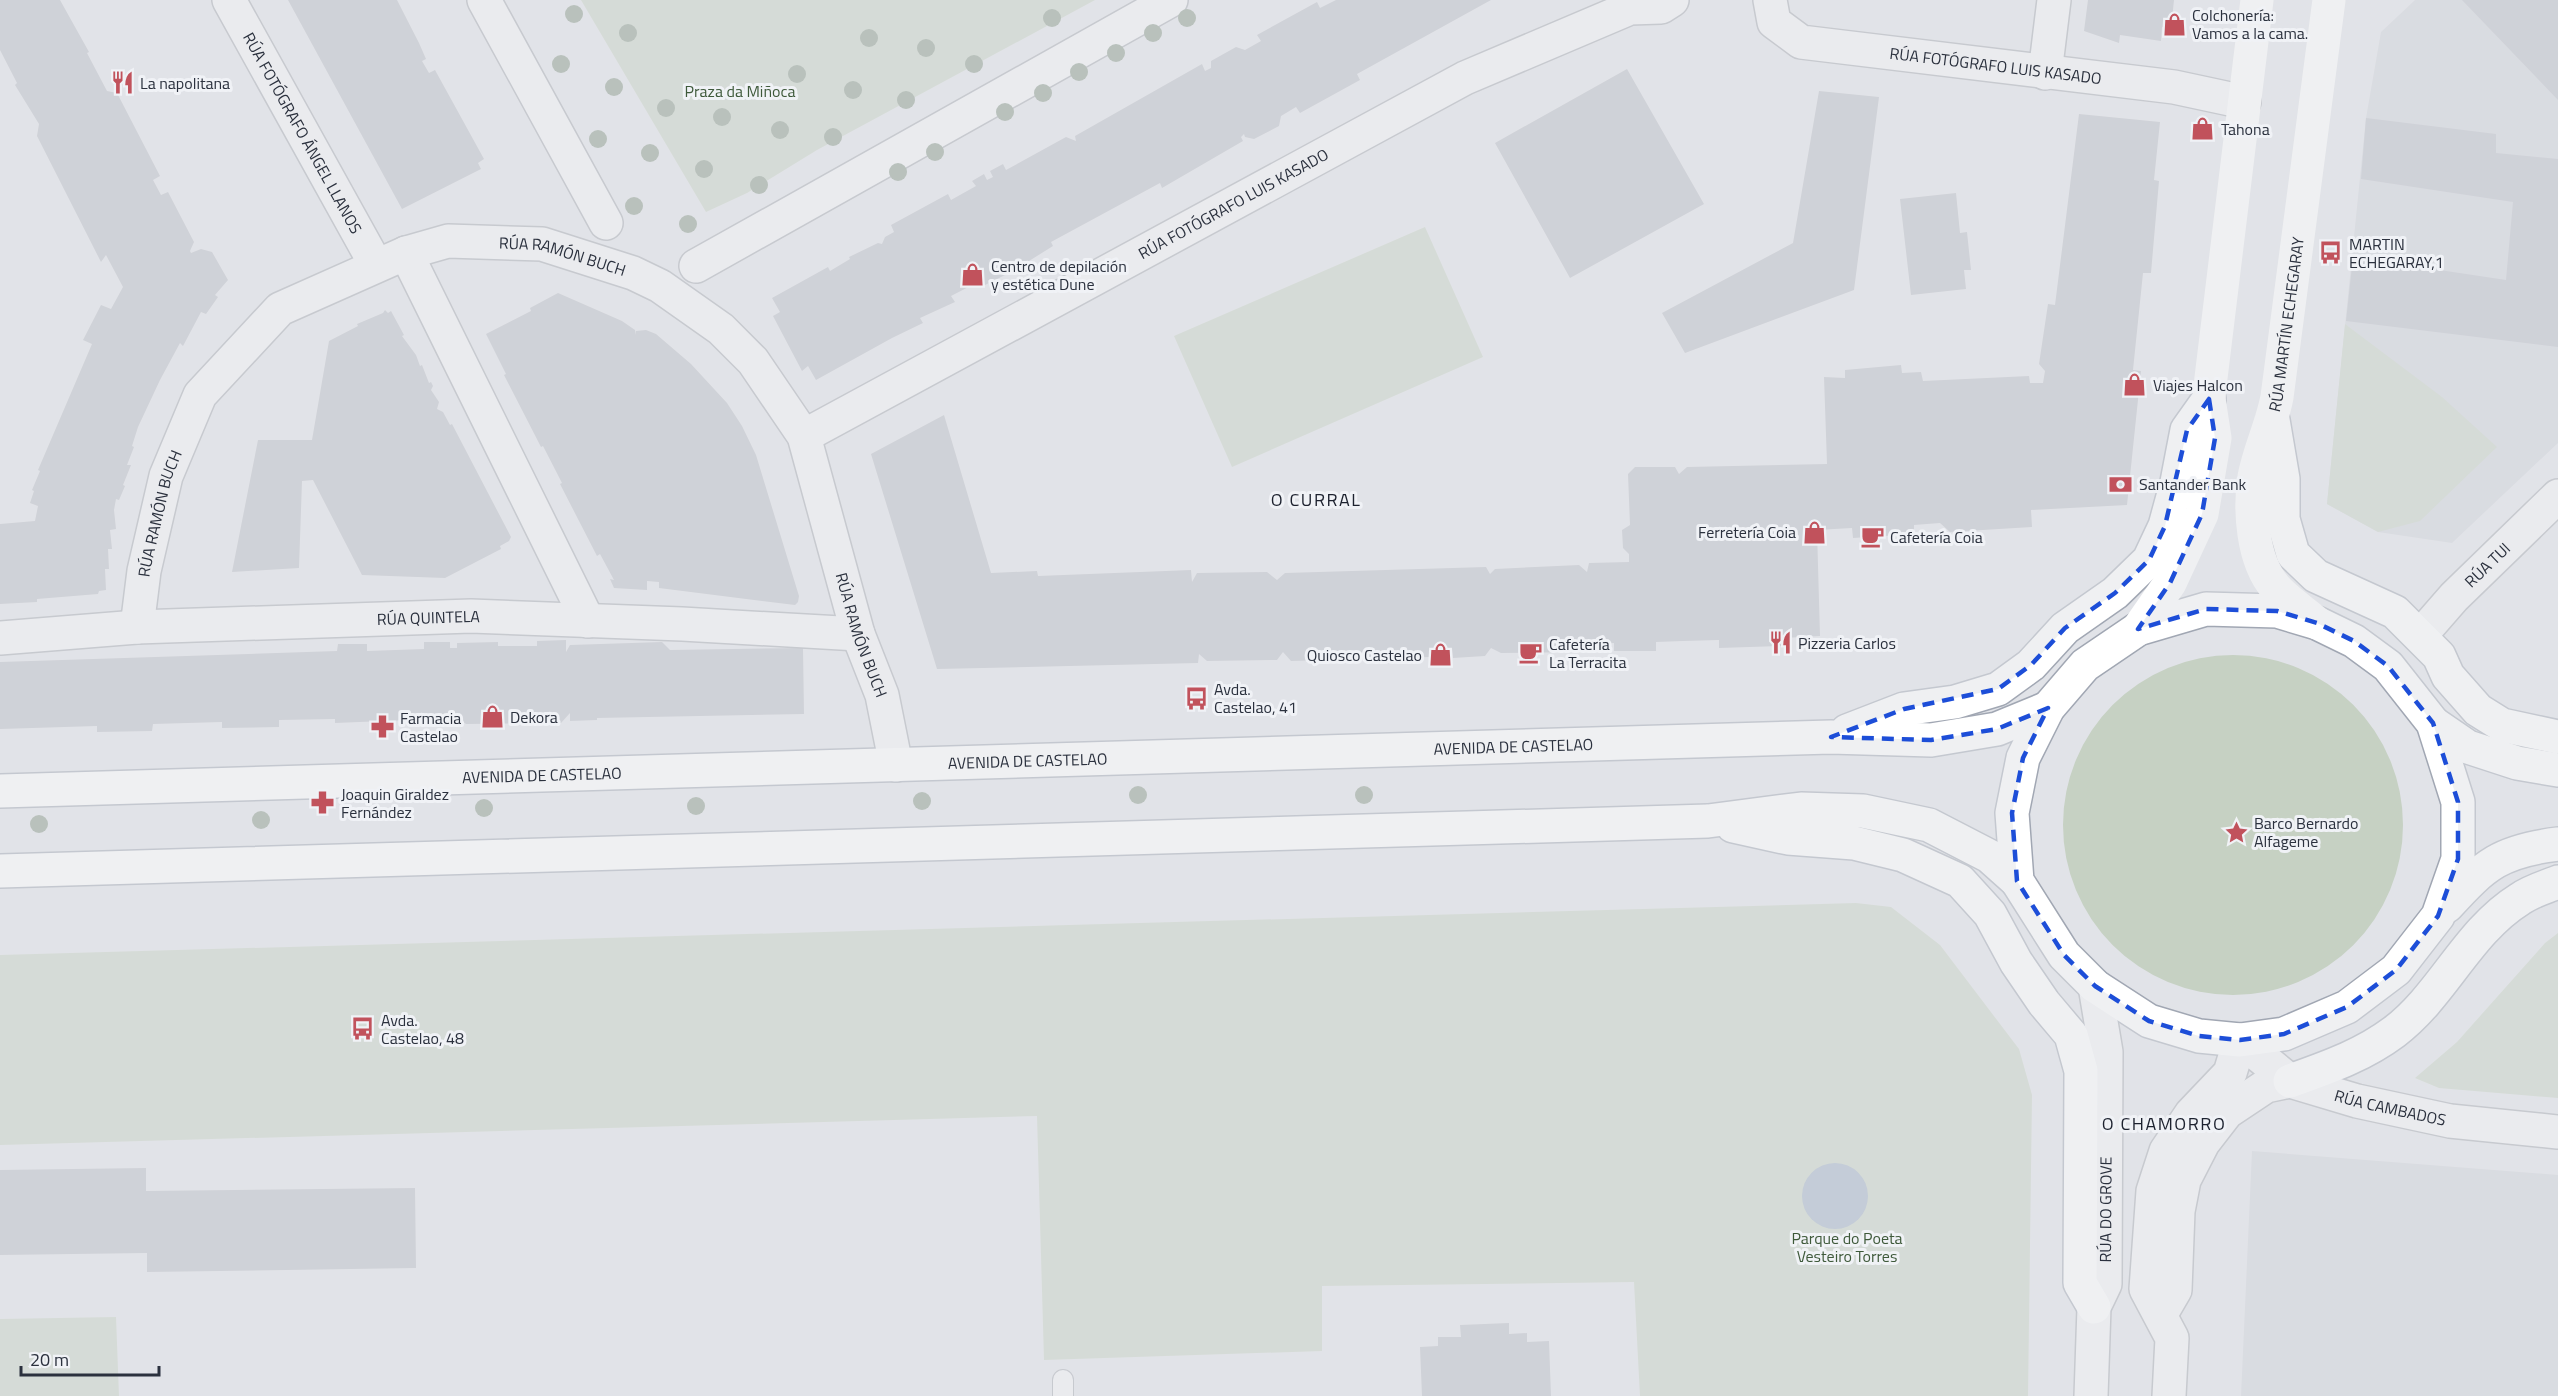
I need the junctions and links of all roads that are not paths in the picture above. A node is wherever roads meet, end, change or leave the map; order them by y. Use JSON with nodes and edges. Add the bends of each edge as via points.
{"nodes":[{"id":1,"x":229,"y":0,"type":"edge"},
{"id":2,"x":484,"y":0,"type":"edge"},
{"id":3,"x":1171,"y":0,"type":"edge"},
{"id":4,"x":1672,"y":0,"type":"edge"},
{"id":5,"x":1770,"y":0,"type":"edge"},
{"id":6,"x":2054,"y":0,"type":"edge"},
{"id":7,"x":2257,"y":0,"type":"edge"},
{"id":8,"x":2330,"y":1,"type":"edge"},
{"id":9,"x":1629,"y":4,"type":"edge"},
{"id":10,"x":2045,"y":73,"type":"junction"},
{"id":11,"x":2244,"y":102,"type":"junction"},
{"id":12,"x":606,"y":223,"type":"dead end"},
{"id":13,"x":406,"y":253,"type":"junction"},
{"id":14,"x":376,"y":265,"type":"junction"},
{"id":15,"x":696,"y":266,"type":"dead end"},
{"id":16,"x":2209,"y":399,"type":"junction"},
{"id":17,"x":2273,"y":420,"type":"junction"},
{"id":18,"x":804,"y":436,"type":"junction"},
{"id":19,"x":2558,"y":496,"type":"edge"},
{"id":20,"x":588,"y":621,"type":"junction"},
{"id":21,"x":2317,"y":623,"type":"junction"},
{"id":22,"x":136,"y":627,"type":"junction"},
{"id":23,"x":2138,"y":629,"type":"junction"},
{"id":24,"x":858,"y":634,"type":"junction"},
{"id":25,"x":2420,"y":636,"type":"junction"},
{"id":26,"x":0,"y":638,"type":"edge"},
{"id":27,"x":2048,"y":708,"type":"junction"},
{"id":28,"x":2433,"y":723,"type":"junction"},
{"id":29,"x":1831,"y":737,"type":"junction"},
{"id":30,"x":2558,"y":737,"type":"edge"},
{"id":31,"x":896,"y":765,"type":"junction"},
{"id":32,"x":2558,"y":770,"type":"edge"},
{"id":33,"x":0,"y":791,"type":"edge"},
{"id":34,"x":1708,"y":821,"type":"junction"},
{"id":35,"x":2558,"y":844,"type":"edge"},
{"id":36,"x":0,"y":871,"type":"edge"},
{"id":37,"x":2017,"y":881,"type":"junction"},
{"id":38,"x":2558,"y":882,"type":"edge"},
{"id":39,"x":2438,"y":916,"type":"junction"},
{"id":40,"x":2095,"y":986,"type":"junction"},
{"id":41,"x":2240,"y":1040,"type":"junction"},
{"id":42,"x":2290,"y":1081,"type":"junction"},
{"id":43,"x":2558,"y":1132,"type":"edge"},
{"id":44,"x":2094,"y":1307,"type":"junction"},
{"id":45,"x":2161,"y":1314,"type":"junction"},
{"id":46,"x":2091,"y":1396,"type":"edge"},
{"id":47,"x":2169,"y":1396,"type":"edge"}],
"edges":[{"from":1,"to":14,"type":"street","name":"RÚA FOTÓGRAFO ÁNGEL LLANOS"},
{"from":2,"to":12,"type":"street"},
{"from":3,"to":15,"type":"street"},
{"from":4,"to":9,"type":"street","name":"RÚA FOTÓGRAFO LUIS KASADO","via":[[1660,7]]},
{"from":5,"to":10,"type":"street","name":"RÚA FOTÓGRAFO LUIS KASADO","via":[[1774,22],[1802,42]]},
{"from":6,"to":10,"type":"street"},
{"from":7,"to":11,"type":"main road"},
{"from":8,"to":17,"type":"main road","name":"RÚA MARTÍN ECHEGARAY"},
{"from":9,"to":18,"type":"street","name":"RÚA FOTÓGRAFO LUIS KASADO","via":[[1465,78]]},
{"from":10,"to":11,"type":"street","name":"RÚA FOTÓGRAFO LUIS KASADO","via":[[2174,87]]},
{"from":11,"to":16,"type":"main road"},
{"from":13,"to":14,"type":"street","name":"RÚA RAMÓN BUCH"},
{"from":13,"to":18,"type":"street","name":"RÚA RAMÓN BUCH","via":[[448,241],[542,244],[633,273],[660,286],[721,329],[753,361]]},
{"from":13,"to":20,"type":"street"},
{"from":14,"to":22,"type":"street","name":"RÚA RAMÓN BUCH","via":[[280,309],[200,395],[165,476]]},
{"from":16,"to":23,"type":"main road","via":[[2216,438],[2202,514],[2170,583]]},
{"from":16,"to":29,"type":"main road","via":[[2187,430],[2165,526],[2149,560],[2115,593],[2065,628],[2031,665],[1998,689],[1955,702],[1904,709]]},
{"from":17,"to":21,"type":"main road","name":"RÚA MARTÍN ECHEGARAY","via":[[2254,475],[2251,516],[2259,555],[2274,586]]},
{"from":17,"to":25,"type":"main road","via":[[2283,478],[2283,519],[2293,554],[2316,576],[2395,612]]},
{"from":18,"to":24,"type":"street","name":"RÚA RAMÓN BUCH"},
{"from":19,"to":25,"type":"street","name":"RÚA TUI","via":[[2454,597]]},
{"from":20,"to":22,"type":"street","name":"RÚA QUINTELA","via":[[471,616]]},
{"from":20,"to":24,"type":"street","name":"RÚA QUINTELA"},
{"from":21,"to":23,"type":"main road","via":[[2277,611],[2206,609]]},
{"from":21,"to":28,"type":"main road","via":[[2354,641],[2388,666]]},
{"from":22,"to":26,"type":"street","name":"RÚA QUINTELA"},
{"from":23,"to":27,"type":"main road","via":[[2085,665]]},
{"from":24,"to":31,"type":"street","name":"RÚA RAMÓN BUCH","via":[[882,695]]},
{"from":25,"to":30,"type":"main road","via":[[2478,710],[2502,725]]},
{"from":27,"to":29,"type":"main road","name":"AVENIDA DE CASTELAO","via":[[1997,729],[1931,740]]},
{"from":27,"to":37,"type":"main road","via":[[2024,758],[2012,813]]},
{"from":28,"to":32,"type":"main road","via":[[2468,747],[2517,763]]},
{"from":28,"to":39,"type":"main road","via":[[2458,802],[2458,859]]},
{"from":29,"to":31,"type":"main road","name":"AVENIDA DE CASTELAO"},
{"from":31,"to":33,"type":"main road","name":"AVENIDA DE CASTELAO"},
{"from":34,"to":36,"type":"main road"},
{"from":34,"to":37,"type":"main road","via":[[1801,809],[1874,814],[1929,825],[1989,856]]},
{"from":34,"to":44,"type":"main road","via":[[1788,838],[1854,843],[1903,855],[1960,881],[1990,914],[2016,962],[2071,1035],[2076,1053],[2080,1071],[2080,1283]]},
{"from":35,"to":39,"type":"main road","via":[[2513,852],[2477,873]]},
{"from":37,"to":40,"type":"main road","via":[[2064,955]]},
{"from":38,"to":42,"type":"main road","via":[[2520,898],[2486,928],[2427,1001],[2394,1032],[2343,1062]]},
{"from":39,"to":41,"type":"main road","via":[[2396,970],[2347,1007],[2284,1034]]},
{"from":40,"to":41,"type":"main road","via":[[2149,1021],[2199,1036]]},
{"from":40,"to":44,"type":"street","name":"RÚA DO GROVE","via":[[2106,1052],[2106,1284]]},
{"from":41,"to":42,"type":"street","name":"RÚA CAMBADOS"},
{"from":41,"to":45,"type":"street","via":[[2230,1073],[2192,1114],[2166,1151],[2153,1191],[2146,1289]]},
{"from":42,"to":43,"type":"street","name":"RÚA CAMBADOS","via":[[2357,1101],[2450,1121]]},
{"from":42,"to":45,"type":"street","via":[[2266,1086],[2227,1112],[2203,1143],[2184,1180],[2178,1211],[2175,1290]]},
{"from":44,"to":46,"type":"street","name":"RÚA DO GROVE"},
{"from":45,"to":47,"type":"street","via":[[2172,1338]]}]}
